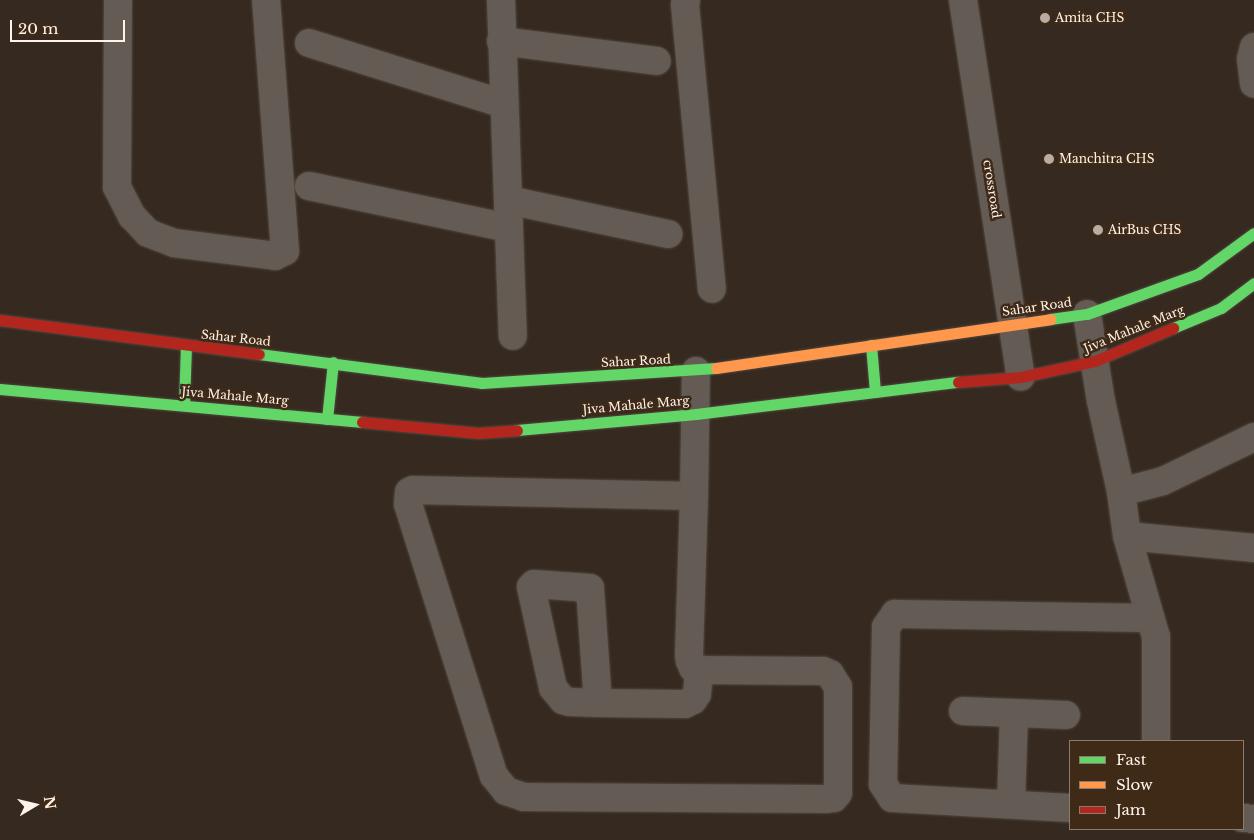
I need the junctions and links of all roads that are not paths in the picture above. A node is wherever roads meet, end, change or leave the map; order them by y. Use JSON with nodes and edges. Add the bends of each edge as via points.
{"nodes":[{"id":1,"x":118,"y":0,"type":"edge"},
{"id":2,"x":266,"y":0,"type":"edge"},
{"id":3,"x":501,"y":0,"type":"edge"},
{"id":4,"x":686,"y":0,"type":"edge"},
{"id":5,"x":964,"y":0,"type":"edge"},
{"id":6,"x":501,"y":41,"type":"junction"},
{"id":7,"x":309,"y":43,"type":"dead end"},
{"id":8,"x":1254,"y":47,"type":"edge"},
{"id":9,"x":657,"y":61,"type":"dead end"},
{"id":10,"x":1254,"y":84,"type":"edge"},
{"id":11,"x":504,"y":104,"type":"junction"},
{"id":12,"x":309,"y":186,"type":"dead end"},
{"id":13,"x":508,"y":200,"type":"junction"},
{"id":14,"x":509,"y":228,"type":"junction"},
{"id":15,"x":1254,"y":233,"type":"edge"},
{"id":16,"x":668,"y":234,"type":"dead end"},
{"id":17,"x":1254,"y":283,"type":"edge"},
{"id":18,"x":712,"y":289,"type":"dead end"},
{"id":19,"x":1087,"y":314,"type":"junction"},
{"id":20,"x":0,"y":320,"type":"edge"},
{"id":21,"x":1013,"y":324,"type":"junction"},
{"id":22,"x":513,"y":336,"type":"dead end"},
{"id":23,"x":871,"y":345,"type":"junction"},
{"id":24,"x":186,"y":346,"type":"junction"},
{"id":25,"x":1094,"y":361,"type":"junction"},
{"id":26,"x":333,"y":362,"type":"junction"},
{"id":27,"x":696,"y":371,"type":"junction"},
{"id":28,"x":1021,"y":377,"type":"junction"},
{"id":29,"x":0,"y":388,"type":"edge"},
{"id":30,"x":875,"y":392,"type":"junction"},
{"id":31,"x":184,"y":406,"type":"junction"},
{"id":32,"x":696,"y":414,"type":"junction"},
{"id":33,"x":328,"y":419,"type":"junction"},
{"id":34,"x":1254,"y":438,"type":"edge"},
{"id":35,"x":1121,"y":492,"type":"junction"},
{"id":36,"x":694,"y":496,"type":"junction"},
{"id":37,"x":1127,"y":536,"type":"junction"},
{"id":38,"x":1254,"y":548,"type":"edge"},
{"id":39,"x":1150,"y":618,"type":"junction"},
{"id":40,"x":699,"y":670,"type":"junction"},
{"id":41,"x":598,"y":703,"type":"dead end"},
{"id":42,"x":963,"y":711,"type":"dead end"},
{"id":43,"x":1014,"y":713,"type":"junction"},
{"id":44,"x":1066,"y":715,"type":"dead end"},
{"id":45,"x":1156,"y":740,"type":"edge"},
{"id":46,"x":1011,"y":804,"type":"junction"},
{"id":47,"x":1069,"y":808,"type":"edge"}],
"edges":[{"from":1,"to":2,"type":"street","via":[[117,188],[132,216],[148,233],[174,243],[276,256],[285,250]]},
{"from":3,"to":6,"type":"street"},
{"from":4,"to":18,"type":"street"},
{"from":5,"to":21,"type":"street","name":"crossroad"},
{"from":6,"to":9,"type":"street"},
{"from":6,"to":11,"type":"street"},
{"from":7,"to":11,"type":"street"},
{"from":8,"to":10,"type":"street","via":[[1251,59]]},
{"from":11,"to":13,"type":"street"},
{"from":12,"to":14,"type":"street"},
{"from":13,"to":14,"type":"street"},
{"from":13,"to":16,"type":"street"},
{"from":14,"to":22,"type":"street"},
{"from":15,"to":19,"type":"street","name":"Sahar Road","via":[[1198,274]]},
{"from":17,"to":25,"type":"street","name":"Jiva Mahale Marg","via":[[1221,308]]},
{"from":19,"to":21,"type":"street","name":"Sahar Road"},
{"from":19,"to":25,"type":"street"},
{"from":20,"to":24,"type":"street","name":"Sahar Road"},
{"from":21,"to":23,"type":"street","name":"Sahar Road"},
{"from":21,"to":28,"type":"street","name":"crossroad"},
{"from":23,"to":27,"type":"street","name":"Sahar Road"},
{"from":23,"to":30,"type":"street"},
{"from":24,"to":26,"type":"street","name":"Sahar Road"},
{"from":24,"to":31,"type":"street"},
{"from":25,"to":28,"type":"street","name":"Jiva Mahale Marg"},
{"from":25,"to":35,"type":"street"},
{"from":26,"to":27,"type":"street","name":"Sahar Road","via":[[482,383]]},
{"from":26,"to":33,"type":"street"},
{"from":27,"to":32,"type":"street"},
{"from":28,"to":30,"type":"street","name":"Jiva Mahale Marg"},
{"from":29,"to":31,"type":"street","name":"Jiva Mahale Marg"},
{"from":30,"to":32,"type":"street","name":"Jiva Mahale Marg"},
{"from":31,"to":33,"type":"street","name":"Jiva Mahale Marg"},
{"from":32,"to":33,"type":"street","name":"Jiva Mahale Marg","via":[[478,433]]},
{"from":32,"to":36,"type":"street"},
{"from":34,"to":35,"type":"street","via":[[1163,481]]},
{"from":35,"to":37,"type":"street"},
{"from":36,"to":40,"type":"street","via":[[689,655],[693,668]]},
{"from":36,"to":40,"type":"street","via":[[412,490],[407,496],[494,776],[506,791],[523,797],[834,798],[838,794],[838,687],[830,674],[823,671]]},
{"from":37,"to":38,"type":"street"},
{"from":37,"to":39,"type":"street"},
{"from":39,"to":45,"type":"street","via":[[1156,637]]},
{"from":39,"to":46,"type":"street","via":[[895,614],[886,627],[883,784],[892,798]]},
{"from":40,"to":41,"type":"street","via":[[697,694],[685,704]]},
{"from":42,"to":43,"type":"street"},
{"from":43,"to":44,"type":"street"},
{"from":43,"to":46,"type":"street"},
{"from":46,"to":47,"type":"street"}]}
